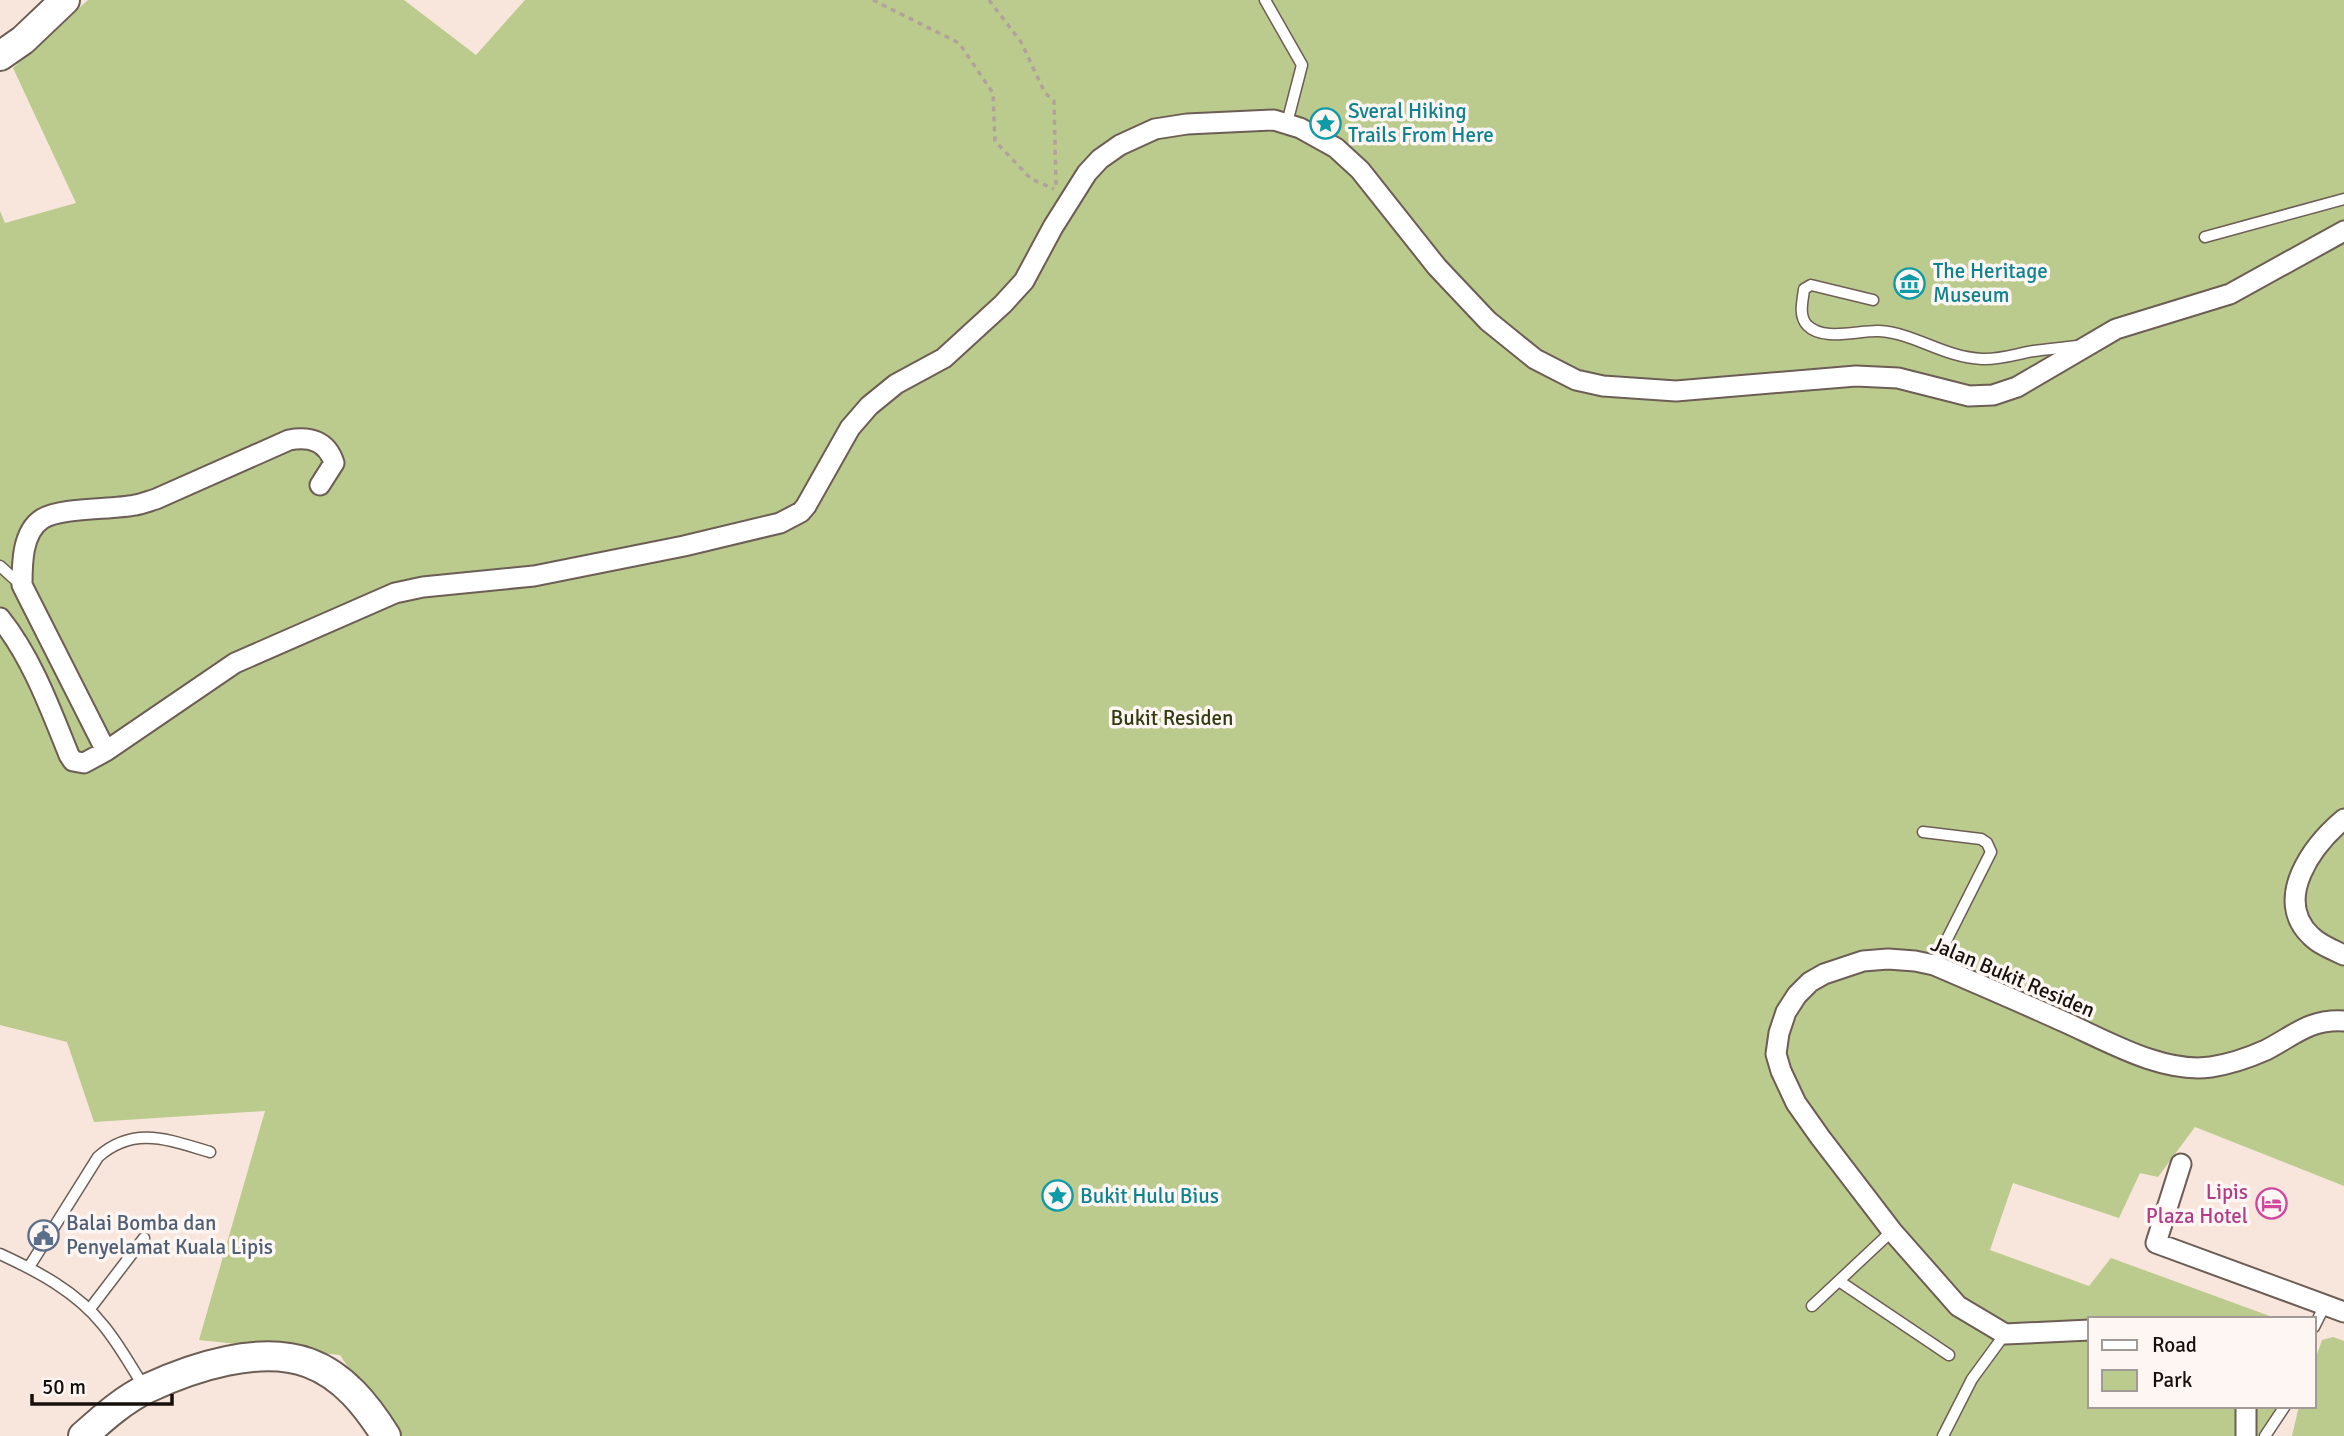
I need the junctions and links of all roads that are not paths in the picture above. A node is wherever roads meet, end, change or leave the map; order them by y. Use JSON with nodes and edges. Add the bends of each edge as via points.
{"nodes":[{"id":1,"x":65,"y":0,"type":"edge"},
{"id":2,"x":1265,"y":0,"type":"edge"},
{"id":3,"x":0,"y":56,"type":"edge"},
{"id":4,"x":1287,"y":122,"type":"junction"},
{"id":5,"x":2344,"y":199,"type":"edge"},
{"id":6,"x":2344,"y":231,"type":"edge"},
{"id":7,"x":2205,"y":237,"type":"dead end"},
{"id":8,"x":1873,"y":300,"type":"dead end"},
{"id":9,"x":2086,"y":345,"type":"junction"},
{"id":10,"x":320,"y":485,"type":"dead end"},
{"id":11,"x":0,"y":566,"type":"edge"},
{"id":12,"x":22,"y":585,"type":"junction"},
{"id":13,"x":0,"y":618,"type":"edge"},
{"id":14,"x":106,"y":751,"type":"junction"},
{"id":15,"x":2344,"y":820,"type":"edge"},
{"id":16,"x":1923,"y":832,"type":"dead end"},
{"id":17,"x":2344,"y":955,"type":"edge"},
{"id":18,"x":1934,"y":965,"type":"junction"},
{"id":19,"x":2344,"y":1021,"type":"edge"},
{"id":20,"x":209,"y":1152,"type":"dead end"},
{"id":21,"x":2181,"y":1164,"type":"dead end"},
{"id":22,"x":1892,"y":1231,"type":"junction"},
{"id":23,"x":144,"y":1238,"type":"dead end"},
{"id":24,"x":0,"y":1254,"type":"edge"},
{"id":25,"x":29,"y":1267,"type":"junction"},
{"id":26,"x":1839,"y":1281,"type":"junction"},
{"id":27,"x":2325,"y":1305,"type":"junction"},
{"id":28,"x":1811,"y":1306,"type":"dead end"},
{"id":29,"x":89,"y":1310,"type":"junction"},
{"id":30,"x":2344,"y":1311,"type":"edge"},
{"id":31,"x":2316,"y":1323,"type":"edge"},
{"id":32,"x":2088,"y":1330,"type":"edge"},
{"id":33,"x":2005,"y":1334,"type":"junction"},
{"id":34,"x":1949,"y":1355,"type":"dead end"},
{"id":35,"x":146,"y":1389,"type":"junction"},
{"id":36,"x":2246,"y":1408,"type":"edge"},
{"id":37,"x":2284,"y":1408,"type":"edge"},
{"id":38,"x":83,"y":1436,"type":"edge"},
{"id":39,"x":386,"y":1436,"type":"edge"},
{"id":40,"x":1943,"y":1436,"type":"edge"},
{"id":41,"x":2246,"y":1436,"type":"edge"},
{"id":42,"x":2264,"y":1436,"type":"edge"}],
"edges":[{"from":1,"to":3,"type":"main road"},
{"from":2,"to":4,"type":"lane","via":[[1302,65]]},
{"from":4,"to":9,"type":"street","via":[[1324,142],[1360,170],[1437,267],[1489,321],[1535,359],[1576,380],[1676,391],[1882,376],[1969,396],[1993,395],[2017,387]]},
{"from":4,"to":14,"type":"street","via":[[1155,129],[1100,159],[1087,173],[1024,281],[944,358],[896,384],[869,406],[850,428],[801,512],[780,523],[534,576],[394,593],[235,663]]},
{"from":5,"to":7,"type":"lane"},
{"from":6,"to":9,"type":"street","via":[[2230,294],[2135,322]]},
{"from":8,"to":9,"type":"lane","via":[[1811,285],[1804,289],[1801,313],[1808,327],[1828,334],[1898,334],[1945,353],[1981,359]]},
{"from":10,"to":12,"type":"street","via":[[334,463],[332,457],[323,445],[301,438],[156,499],[54,514],[41,520],[27,541]]},
{"from":11,"to":12,"type":"lane"},
{"from":12,"to":14,"type":"street"},
{"from":13,"to":14,"type":"street","via":[[20,647],[73,761],[84,763]]},
{"from":15,"to":17,"type":"street","via":[[2301,870],[2296,887],[2302,925],[2311,937]]},
{"from":16,"to":18,"type":"lane","via":[[1981,839],[1991,852]]},
{"from":18,"to":19,"type":"street","name":"Jalan Bukit Residen","via":[[2137,1055],[2175,1065],[2207,1068],[2238,1062],[2316,1023]]},
{"from":18,"to":22,"type":"street","name":"Jalan Bukit Residen","via":[[1863,961],[1824,974],[1797,995],[1779,1033],[1776,1054],[1796,1103]]},
{"from":20,"to":25,"type":"lane","via":[[149,1137],[112,1145],[98,1157]]},
{"from":21,"to":27,"type":"street","via":[[2156,1242]]},
{"from":22,"to":26,"type":"lane"},
{"from":22,"to":33,"type":"street","name":"Jalan Bukit Residen","via":[[1958,1306]]},
{"from":23,"to":29,"type":"lane"},
{"from":24,"to":25,"type":"lane"},
{"from":25,"to":29,"type":"lane"},
{"from":26,"to":28,"type":"lane"},
{"from":26,"to":34,"type":"lane"},
{"from":27,"to":30,"type":"street"},
{"from":27,"to":31,"type":"lane"},
{"from":29,"to":35,"type":"lane"},
{"from":32,"to":33,"type":"street"},
{"from":33,"to":40,"type":"lane","via":[[1972,1379]]},
{"from":35,"to":38,"type":"main road"},
{"from":35,"to":39,"type":"main road","via":[[221,1362],[288,1358],[334,1376],[357,1396]]},
{"from":36,"to":41,"type":"street"},
{"from":37,"to":42,"type":"lane"}]}
